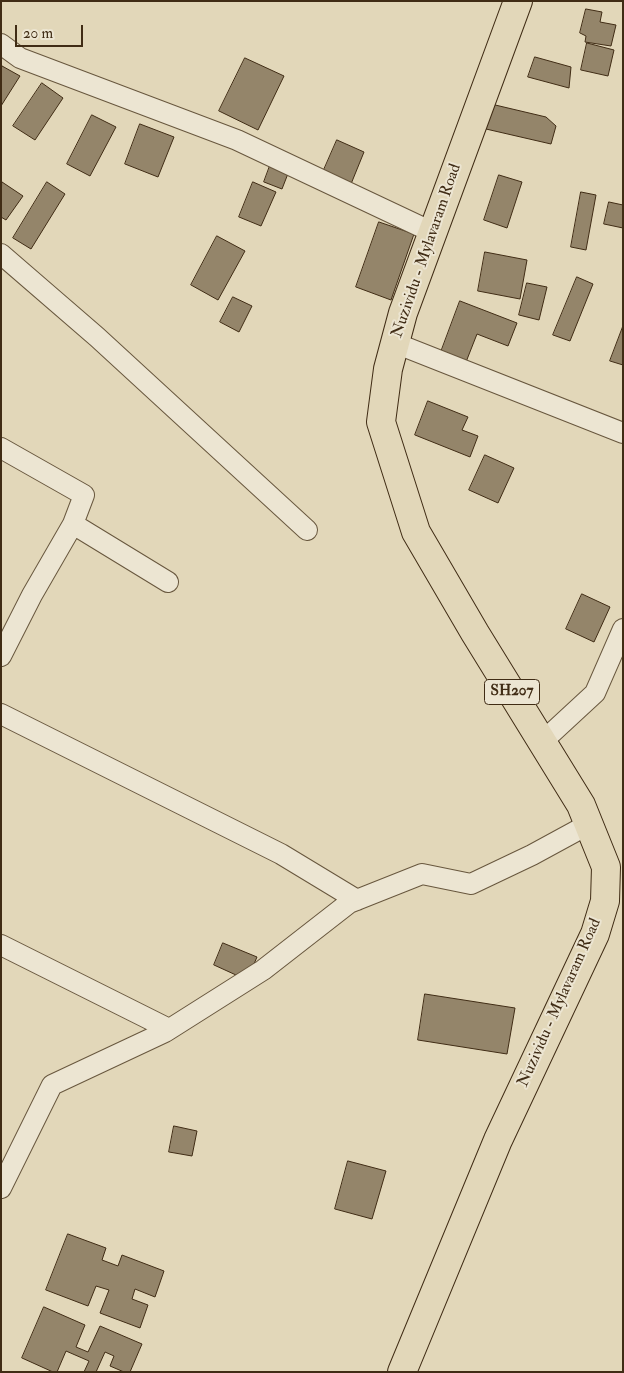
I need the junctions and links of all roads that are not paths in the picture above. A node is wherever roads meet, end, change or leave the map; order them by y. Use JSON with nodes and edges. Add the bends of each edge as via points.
{"nodes":[{"id":1,"x":518,"y":1,"type":"edge"},
{"id":2,"x":1,"y":44,"type":"edge"},
{"id":3,"x":432,"y":232,"type":"junction"},
{"id":4,"x":1,"y":254,"type":"edge"},
{"id":5,"x":395,"y":344,"type":"junction"},
{"id":6,"x":623,"y":432,"type":"edge"},
{"id":7,"x":1,"y":448,"type":"edge"},
{"id":8,"x":73,"y":524,"type":"junction"},
{"id":9,"x":307,"y":530,"type":"dead end"},
{"id":10,"x":168,"y":582,"type":"dead end"},
{"id":11,"x":623,"y":629,"type":"edge"},
{"id":12,"x":1,"y":656,"type":"edge"},
{"id":13,"x":1,"y":714,"type":"edge"},
{"id":14,"x":542,"y":742,"type":"junction"},
{"id":15,"x":589,"y":824,"type":"junction"},
{"id":16,"x":357,"y":900,"type":"junction"},
{"id":17,"x":1,"y":945,"type":"edge"},
{"id":18,"x":169,"y":1029,"type":"junction"},
{"id":19,"x":1,"y":1188,"type":"edge"},
{"id":20,"x":402,"y":1372,"type":"edge"}],
"edges":[{"from":1,"to":3,"type":"main road","name":"Nuzividu - Mylavaram Road","number":"SH207"},
{"from":2,"to":3,"type":"street","via":[[20,58],[237,140]]},
{"from":3,"to":5,"type":"main road","name":"Nuzividu - Mylavaram Road","number":"SH207"},
{"from":4,"to":9,"type":"street","via":[[97,337]]},
{"from":5,"to":6,"type":"street"},
{"from":5,"to":14,"type":"main road","name":"Nuzividu - Mylavaram Road","number":"SH207","via":[[380,422],[416,532]]},
{"from":7,"to":8,"type":"street","via":[[84,495]]},
{"from":8,"to":10,"type":"street"},
{"from":8,"to":12,"type":"street"},
{"from":11,"to":14,"type":"street","via":[[595,694]]},
{"from":13,"to":16,"type":"street","via":[[281,854]]},
{"from":14,"to":15,"type":"main road","name":"Nuzividu - Mylavaram Road","number":"SH207","via":[[581,805]]},
{"from":15,"to":16,"type":"street","via":[[532,856],[471,884],[422,874]]},
{"from":15,"to":20,"type":"main road","name":"Nuzividu - Mylavaram Road","number":"SH207","via":[[606,867],[605,901],[595,934],[498,1140]]},
{"from":16,"to":18,"type":"street","via":[[264,970]]},
{"from":17,"to":18,"type":"street"},
{"from":18,"to":19,"type":"street","via":[[52,1085]]}]}
